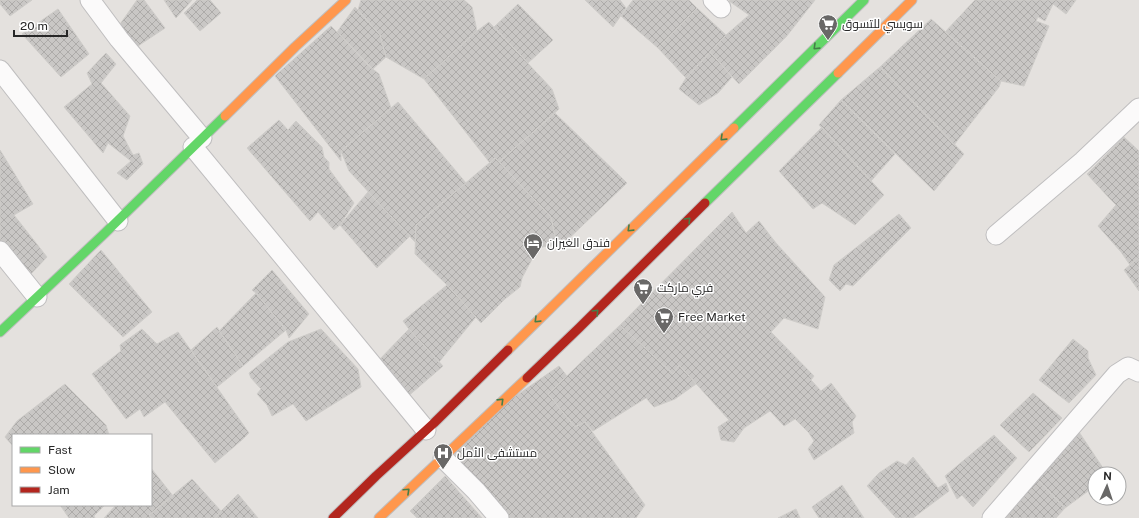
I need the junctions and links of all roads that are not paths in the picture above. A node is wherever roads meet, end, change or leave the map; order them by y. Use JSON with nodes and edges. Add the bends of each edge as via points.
{"nodes":[{"id":1,"x":90,"y":0,"type":"edge"},
{"id":2,"x":346,"y":0,"type":"edge"},
{"id":3,"x":864,"y":0,"type":"edge"},
{"id":4,"x":912,"y":0,"type":"edge"},
{"id":5,"x":0,"y":70,"type":"edge"},
{"id":6,"x":1139,"y":108,"type":"edge"},
{"id":7,"x":197,"y":143,"type":"junction"},
{"id":8,"x":118,"y":221,"type":"junction"},
{"id":9,"x":996,"y":235,"type":"dead end"},
{"id":10,"x":0,"y":250,"type":"edge"},
{"id":11,"x":37,"y":297,"type":"junction"},
{"id":12,"x":0,"y":332,"type":"edge"},
{"id":13,"x":1139,"y":372,"type":"edge"},
{"id":14,"x":426,"y":430,"type":"junction"},
{"id":15,"x":443,"y":458,"type":"junction"},
{"id":16,"x":333,"y":518,"type":"edge"},
{"id":17,"x":379,"y":518,"type":"edge"},
{"id":18,"x":499,"y":518,"type":"edge"},
{"id":19,"x":992,"y":518,"type":"edge"}],
"edges":[{"from":1,"to":7,"type":"street"},
{"from":2,"to":7,"type":"main road","via":[[294,47]]},
{"from":3,"to":14,"type":"main road","one_way":true},
{"from":15,"to":4,"type":"main road","one_way":true},
{"from":5,"to":8,"type":"street"},
{"from":6,"to":9,"type":"street","via":[[1083,161]]},
{"from":7,"to":8,"type":"main road"},
{"from":7,"to":14,"type":"street"},
{"from":8,"to":11,"type":"main road"},
{"from":10,"to":11,"type":"street"},
{"from":11,"to":12,"type":"main road"},
{"from":13,"to":19,"type":"street","via":[[1128,367],[1117,374]]},
{"from":14,"to":16,"type":"main road"},
{"from":17,"to":15,"type":"main road","one_way":true},
{"from":15,"to":18,"type":"street"}]}
